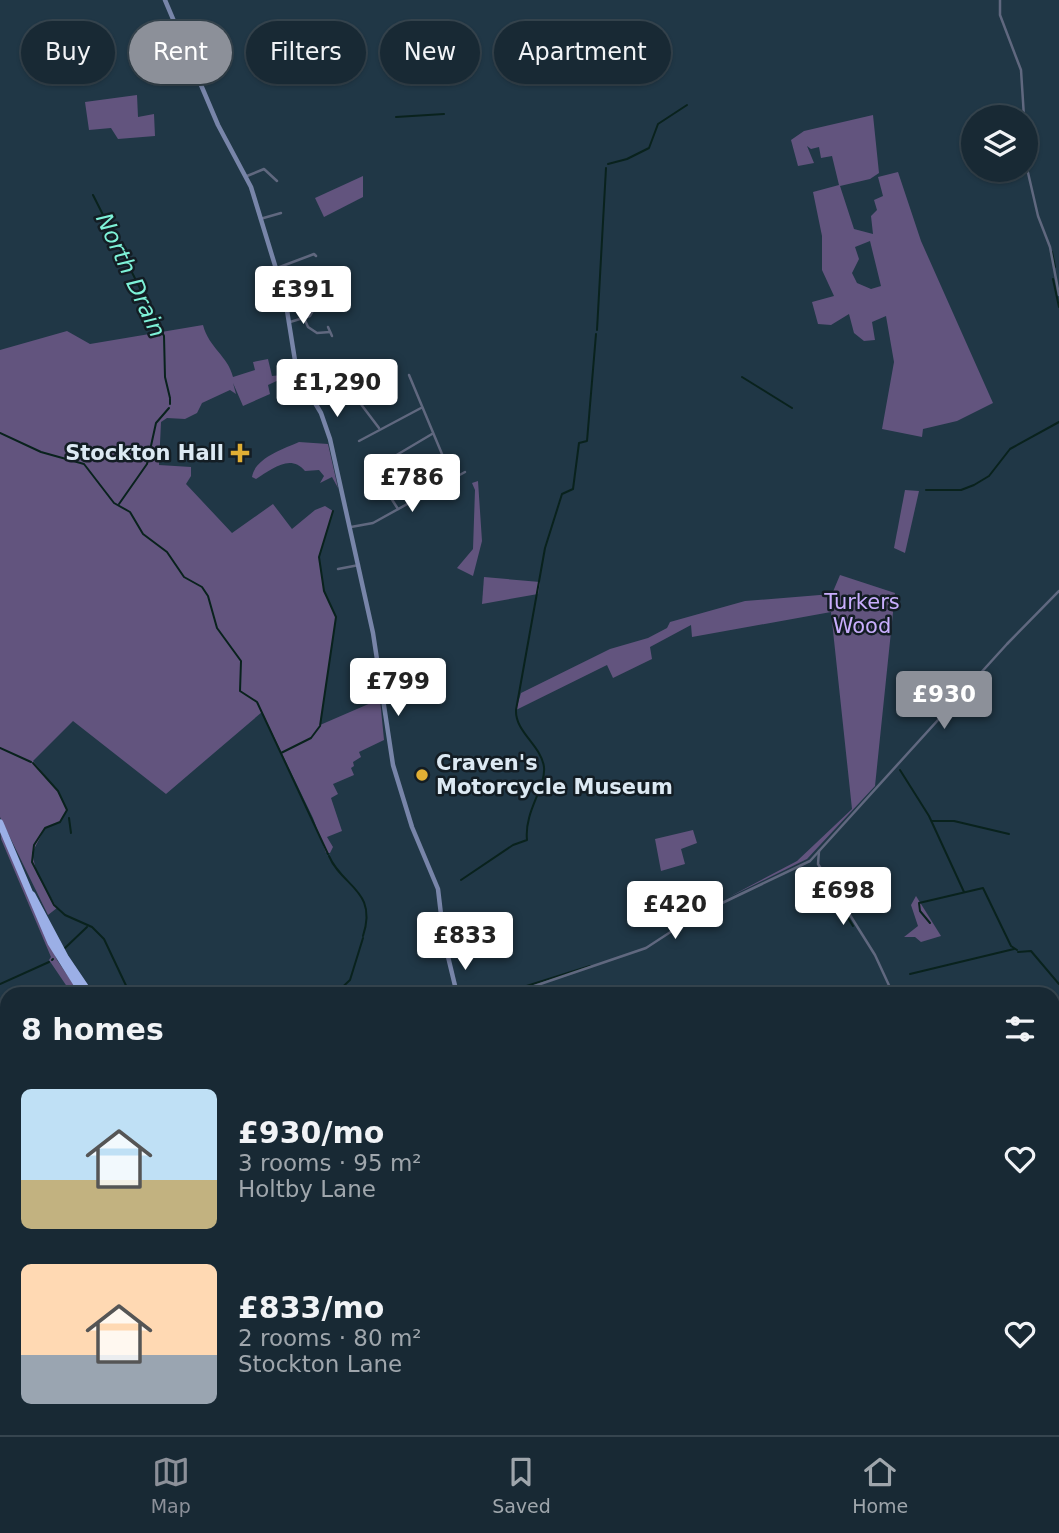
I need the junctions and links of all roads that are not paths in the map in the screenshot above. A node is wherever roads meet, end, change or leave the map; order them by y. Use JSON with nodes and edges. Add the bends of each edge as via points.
{"nodes":[{"id":1,"x":165,"y":0,"type":"edge"},
{"id":2,"x":1000,"y":0,"type":"edge"},
{"id":3,"x":1023,"y":105,"type":"edge"},
{"id":4,"x":264,"y":164,"type":"dead end"},
{"id":5,"x":264,"y":169,"type":"junction"},
{"id":6,"x":273,"y":175,"type":"junction"},
{"id":7,"x":247,"y":176,"type":"junction"},
{"id":8,"x":268,"y":179,"type":"dead end"},
{"id":9,"x":277,"y":181,"type":"dead end"},
{"id":10,"x":1030,"y":182,"type":"edge"},
{"id":11,"x":281,"y":213,"type":"dead end"},
{"id":12,"x":260,"y":219,"type":"junction"},
{"id":13,"x":315,"y":255,"type":"dead end"},
{"id":14,"x":277,"y":268,"type":"junction"},
{"id":15,"x":331,"y":274,"type":"dead end"},
{"id":16,"x":1059,"y":295,"type":"edge"},
{"id":17,"x":285,"y":298,"type":"junction"},
{"id":18,"x":328,"y":306,"type":"dead end"},
{"id":19,"x":304,"y":318,"type":"junction"},
{"id":20,"x":290,"y":322,"type":"junction"},
{"id":21,"x":328,"y":327,"type":"dead end"},
{"id":22,"x":409,"y":374,"type":"dead end"},
{"id":23,"x":379,"y":375,"type":"dead end"},
{"id":24,"x":360,"y":398,"type":"junction"},
{"id":25,"x":316,"y":403,"type":"junction"},
{"id":26,"x":422,"y":408,"type":"junction"},
{"id":27,"x":379,"y":428,"type":"junction"},
{"id":28,"x":432,"y":434,"type":"junction"},
{"id":29,"x":359,"y":441,"type":"dead end"},
{"id":30,"x":407,"y":465,"type":"dead end"},
{"id":31,"x":373,"y":469,"type":"dead end"},
{"id":32,"x":465,"y":472,"type":"dead end"},
{"id":33,"x":452,"y":478,"type":"junction"},
{"id":34,"x":380,"y":481,"type":"dead end"},
{"id":35,"x":423,"y":494,"type":"junction"},
{"id":36,"x":398,"y":509,"type":"junction"},
{"id":37,"x":351,"y":527,"type":"junction"},
{"id":38,"x":359,"y":565,"type":"junction"},
{"id":39,"x":338,"y":569,"type":"dead end"},
{"id":40,"x":1059,"y":592,"type":"edge"},
{"id":41,"x":0,"y":823,"type":"edge"},
{"id":42,"x":819,"y":851,"type":"junction"},
{"id":43,"x":810,"y":861,"type":"junction"},
{"id":44,"x":818,"y":864,"type":"junction"},
{"id":45,"x":32,"y":894,"type":"junction"},
{"id":46,"x":79,"y":987,"type":"edge"},
{"id":47,"x":85,"y":987,"type":"edge"},
{"id":48,"x":455,"y":987,"type":"edge"},
{"id":49,"x":532,"y":987,"type":"edge"},
{"id":50,"x":890,"y":987,"type":"edge"}],
"edges":[{"from":1,"to":7,"type":"street","via":[[219,128]]},
{"from":2,"to":3,"type":"street","via":[[1000,15],[1021,70]]},
{"from":4,"to":5,"type":"street"},
{"from":5,"to":6,"type":"street"},
{"from":5,"to":7,"type":"street"},
{"from":6,"to":8,"type":"street"},
{"from":6,"to":9,"type":"street"},
{"from":7,"to":12,"type":"street"},
{"from":10,"to":16,"type":"street"},
{"from":11,"to":12,"type":"street"},
{"from":12,"to":14,"type":"street"},
{"from":13,"to":14,"type":"street"},
{"from":14,"to":17,"type":"street"},
{"from":15,"to":17,"type":"street"},
{"from":17,"to":20,"type":"street"},
{"from":18,"to":19,"type":"street","via":[[314,309]]},
{"from":19,"to":20,"type":"street"},
{"from":19,"to":21,"type":"street","via":[[317,334],[331,334]]},
{"from":20,"to":25,"type":"street","via":[[298,375]]},
{"from":22,"to":26,"type":"street"},
{"from":23,"to":24,"type":"street"},
{"from":24,"to":25,"type":"street","via":[[340,391]]},
{"from":24,"to":27,"type":"street"},
{"from":25,"to":37,"type":"street","via":[[330,439]]},
{"from":26,"to":27,"type":"street"},
{"from":26,"to":28,"type":"street"},
{"from":27,"to":29,"type":"street"},
{"from":28,"to":31,"type":"street"},
{"from":28,"to":33,"type":"street"},
{"from":30,"to":35,"type":"street"},
{"from":32,"to":33,"type":"street"},
{"from":33,"to":35,"type":"street"},
{"from":34,"to":36,"type":"street"},
{"from":35,"to":36,"type":"street"},
{"from":36,"to":37,"type":"street","via":[[373,523]]},
{"from":37,"to":38,"type":"street"},
{"from":38,"to":39,"type":"street"},
{"from":38,"to":48,"type":"street","via":[[393,765],[438,889]]},
{"from":40,"to":42,"type":"street"},
{"from":41,"to":45,"type":"highway"},
{"from":42,"to":43,"type":"street"},
{"from":42,"to":44,"type":"street"},
{"from":43,"to":44,"type":"street"},
{"from":43,"to":49,"type":"street","via":[[695,916],[646,948]]},
{"from":44,"to":50,"type":"street"},
{"from":45,"to":46,"type":"highway","via":[[51,943]]},
{"from":45,"to":47,"type":"highway"}]}
